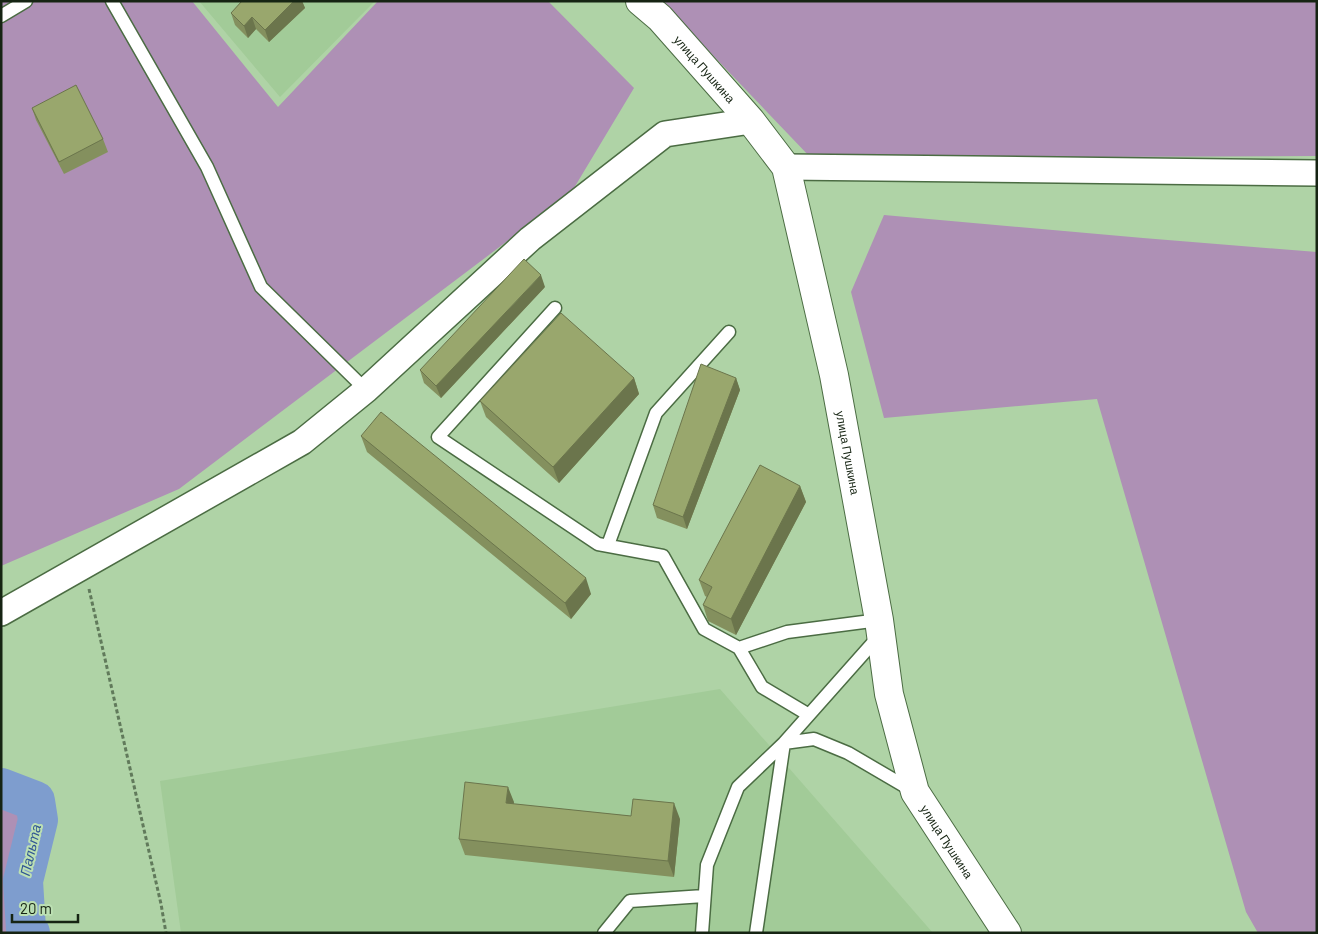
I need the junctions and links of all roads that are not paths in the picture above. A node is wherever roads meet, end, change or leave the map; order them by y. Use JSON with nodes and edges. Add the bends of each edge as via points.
{"nodes":[{"id":1,"x":26,"y":1,"type":"edge"},
{"id":2,"x":112,"y":1,"type":"edge"},
{"id":3,"x":640,"y":1,"type":"edge"},
{"id":4,"x":1,"y":16,"type":"edge"},
{"id":5,"x":751,"y":121,"type":"junction"},
{"id":6,"x":786,"y":167,"type":"junction"},
{"id":7,"x":1317,"y":173,"type":"edge"},
{"id":8,"x":555,"y":308,"type":"dead end"},
{"id":9,"x":730,"y":332,"type":"dead end"},
{"id":10,"x":366,"y":390,"type":"junction"},
{"id":11,"x":608,"y":545,"type":"junction"},
{"id":12,"x":1,"y":613,"type":"edge"},
{"id":13,"x":880,"y":627,"type":"junction"},
{"id":14,"x":739,"y":648,"type":"junction"},
{"id":15,"x":809,"y":715,"type":"junction"},
{"id":16,"x":784,"y":743,"type":"junction"},
{"id":17,"x":915,"y":792,"type":"junction"},
{"id":18,"x":704,"y":896,"type":"junction"},
{"id":19,"x":604,"y":933,"type":"edge"},
{"id":20,"x":702,"y":933,"type":"edge"},
{"id":21,"x":756,"y":933,"type":"edge"},
{"id":22,"x":1007,"y":933,"type":"edge"}],
"edges":[{"from":1,"to":4,"type":"lane"},
{"from":2,"to":10,"type":"lane","via":[[207,167],[261,286]]},
{"from":3,"to":5,"type":"street","name":"улица Пушкина","via":[[660,18]]},
{"from":5,"to":6,"type":"street","name":"улица Пушкина"},
{"from":5,"to":10,"type":"street","via":[[665,134],[530,239]]},
{"from":6,"to":7,"type":"street"},
{"from":6,"to":13,"type":"street","name":"улица Пушкина","via":[[834,375]]},
{"from":8,"to":11,"type":"lane","via":[[438,437],[598,544]]},
{"from":9,"to":11,"type":"lane","via":[[656,413]]},
{"from":10,"to":12,"type":"street","via":[[302,442]]},
{"from":11,"to":14,"type":"lane","via":[[663,556],[704,629]]},
{"from":13,"to":14,"type":"lane","via":[[787,632]]},
{"from":13,"to":15,"type":"lane"},
{"from":13,"to":17,"type":"street","name":"улица Пушкина","via":[[889,694]]},
{"from":14,"to":15,"type":"lane","via":[[762,687]]},
{"from":15,"to":16,"type":"lane"},
{"from":16,"to":17,"type":"lane","via":[[814,739],[848,753]]},
{"from":16,"to":18,"type":"lane","via":[[738,787],[707,865]]},
{"from":16,"to":21,"type":"lane"},
{"from":17,"to":22,"type":"street","name":"улица Пушкина"},
{"from":18,"to":19,"type":"lane","via":[[630,901]]},
{"from":18,"to":20,"type":"lane"}]}
